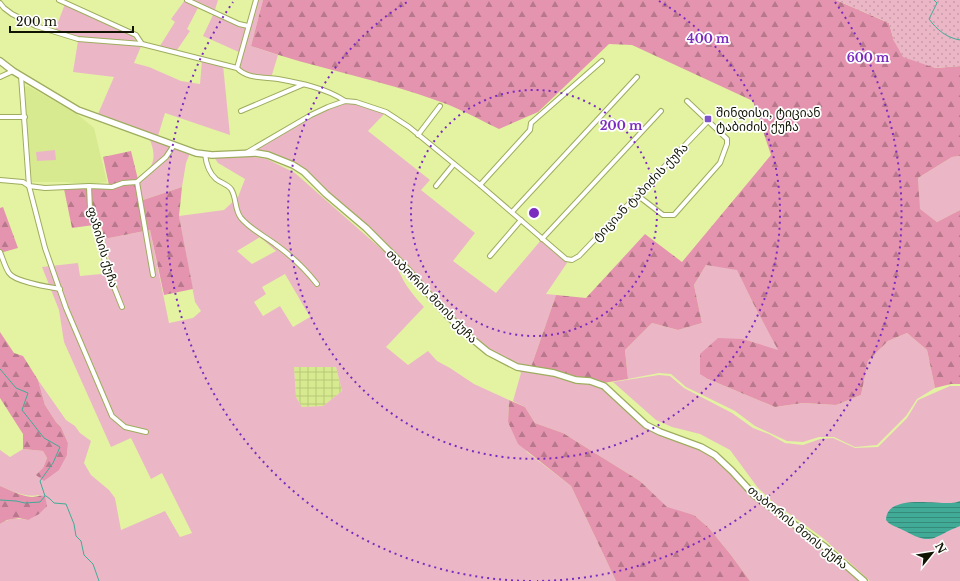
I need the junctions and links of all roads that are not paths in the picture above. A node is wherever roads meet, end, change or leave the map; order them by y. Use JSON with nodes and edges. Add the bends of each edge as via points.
{"nodes":[{"id":1,"x":60,"y":0,"type":"edge"},
{"id":2,"x":187,"y":0,"type":"edge"},
{"id":3,"x":256,"y":0,"type":"edge"},
{"id":4,"x":0,"y":4,"type":"edge"},
{"id":5,"x":248,"y":26,"type":"junction"},
{"id":6,"x":142,"y":44,"type":"junction"},
{"id":7,"x":0,"y":61,"type":"edge"},
{"id":8,"x":602,"y":61,"type":"dead end"},
{"id":9,"x":237,"y":68,"type":"junction"},
{"id":10,"x":13,"y":71,"type":"junction"},
{"id":11,"x":21,"y":76,"type":"junction"},
{"id":12,"x":0,"y":77,"type":"edge"},
{"id":13,"x":637,"y":77,"type":"dead end"},
{"id":14,"x":302,"y":85,"type":"junction"},
{"id":15,"x":345,"y":101,"type":"junction"},
{"id":16,"x":688,"y":101,"type":"dead end"},
{"id":17,"x":440,"y":106,"type":"dead end"},
{"id":18,"x":241,"y":111,"type":"dead end"},
{"id":19,"x":662,"y":111,"type":"dead end"},
{"id":20,"x":0,"y":117,"type":"edge"},
{"id":21,"x":25,"y":117,"type":"junction"},
{"id":22,"x":708,"y":121,"type":"junction"},
{"id":23,"x":418,"y":135,"type":"junction"},
{"id":24,"x":174,"y":145,"type":"junction"},
{"id":25,"x":246,"y":153,"type":"junction"},
{"id":26,"x":205,"y":154,"type":"junction"},
{"id":27,"x":454,"y":164,"type":"junction"},
{"id":28,"x":0,"y":180,"type":"edge"},
{"id":29,"x":137,"y":182,"type":"junction"},
{"id":30,"x":480,"y":185,"type":"junction"},
{"id":31,"x":29,"y":186,"type":"junction"},
{"id":32,"x":89,"y":186,"type":"junction"},
{"id":33,"x":436,"y":186,"type":"dead end"},
{"id":34,"x":637,"y":195,"type":"junction"},
{"id":35,"x":512,"y":212,"type":"junction"},
{"id":36,"x":521,"y":220,"type":"junction"},
{"id":37,"x":542,"y":239,"type":"junction"},
{"id":38,"x":0,"y":252,"type":"edge"},
{"id":39,"x":490,"y":256,"type":"dead end"},
{"id":40,"x":153,"y":275,"type":"dead end"},
{"id":41,"x":317,"y":284,"type":"dead end"},
{"id":42,"x":60,"y":289,"type":"junction"},
{"id":43,"x":122,"y":307,"type":"dead end"},
{"id":44,"x":146,"y":432,"type":"dead end"},
{"id":45,"x":864,"y":581,"type":"edge"}],
"edges":[{"from":1,"to":6,"type":"street","via":[[136,35]]},
{"from":2,"to":5,"type":"street","via":[[238,24]]},
{"from":3,"to":5,"type":"street"},
{"from":4,"to":6,"type":"street","via":[[12,14],[36,26],[78,39]]},
{"from":5,"to":9,"type":"street"},
{"from":6,"to":9,"type":"street"},
{"from":7,"to":10,"type":"main road","name":"თაბორის მთის ქუჩა"},
{"from":8,"to":30,"type":"street","via":[[531,123],[530,130]]},
{"from":9,"to":14,"type":"street","via":[[249,75]]},
{"from":10,"to":11,"type":"main road","name":"თაბორის მთის ქუჩა"},
{"from":10,"to":12,"type":"street"},
{"from":11,"to":21,"type":"street"},
{"from":11,"to":24,"type":"main road","name":"თაბორის მთის ქუჩა","via":[[78,110]]},
{"from":13,"to":35,"type":"street"},
{"from":14,"to":15,"type":"street","via":[[332,93]]},
{"from":14,"to":18,"type":"street"},
{"from":15,"to":23,"type":"street","via":[[386,112]]},
{"from":15,"to":25,"type":"street","via":[[311,116]]},
{"from":16,"to":22,"type":"street"},
{"from":17,"to":23,"type":"street"},
{"from":19,"to":37,"type":"street"},
{"from":20,"to":21,"type":"street"},
{"from":21,"to":31,"type":"street"},
{"from":22,"to":34,"type":"street","name":"ტიციან ტაბიძის ქუჩა"},
{"from":22,"to":34,"type":"street","via":[[727,139],[727,144],[720,163],[677,212],[671,216],[662,216]]},
{"from":23,"to":27,"type":"street"},
{"from":24,"to":26,"type":"main road","name":"თაბორის მთის ქუჩა"},
{"from":24,"to":29,"type":"street","via":[[166,157]]},
{"from":25,"to":26,"type":"main road","name":"თაბორის მთის ქუჩა"},
{"from":25,"to":45,"type":"main road","name":"თაბორის მთის ქუჩა","via":[[268,155],[304,172],[390,252],[446,314],[488,352],[517,367],[554,373],[604,386],[646,425],[715,455],[754,495],[824,547]]},
{"from":26,"to":41,"type":"street","via":[[206,164],[211,173],[231,189],[240,217],[290,256]]},
{"from":27,"to":30,"type":"street"},
{"from":27,"to":33,"type":"street"},
{"from":28,"to":31,"type":"street","via":[[23,182]]},
{"from":29,"to":32,"type":"street","via":[[112,187]]},
{"from":29,"to":40,"type":"street"},
{"from":30,"to":35,"type":"street"},
{"from":31,"to":32,"type":"street"},
{"from":31,"to":42,"type":"street","via":[[45,248]]},
{"from":32,"to":43,"type":"street","name":"ფაზისის ქუჩა","via":[[90,209],[108,272]]},
{"from":34,"to":37,"type":"street","name":"ტიციან ტაბიძის ქუჩა","via":[[579,256],[572,260]]},
{"from":35,"to":36,"type":"street"},
{"from":36,"to":37,"type":"street"},
{"from":36,"to":39,"type":"street"},
{"from":38,"to":42,"type":"street","via":[[9,274],[14,278],[38,286]]},
{"from":42,"to":44,"type":"street","via":[[112,416],[125,427]]}]}
